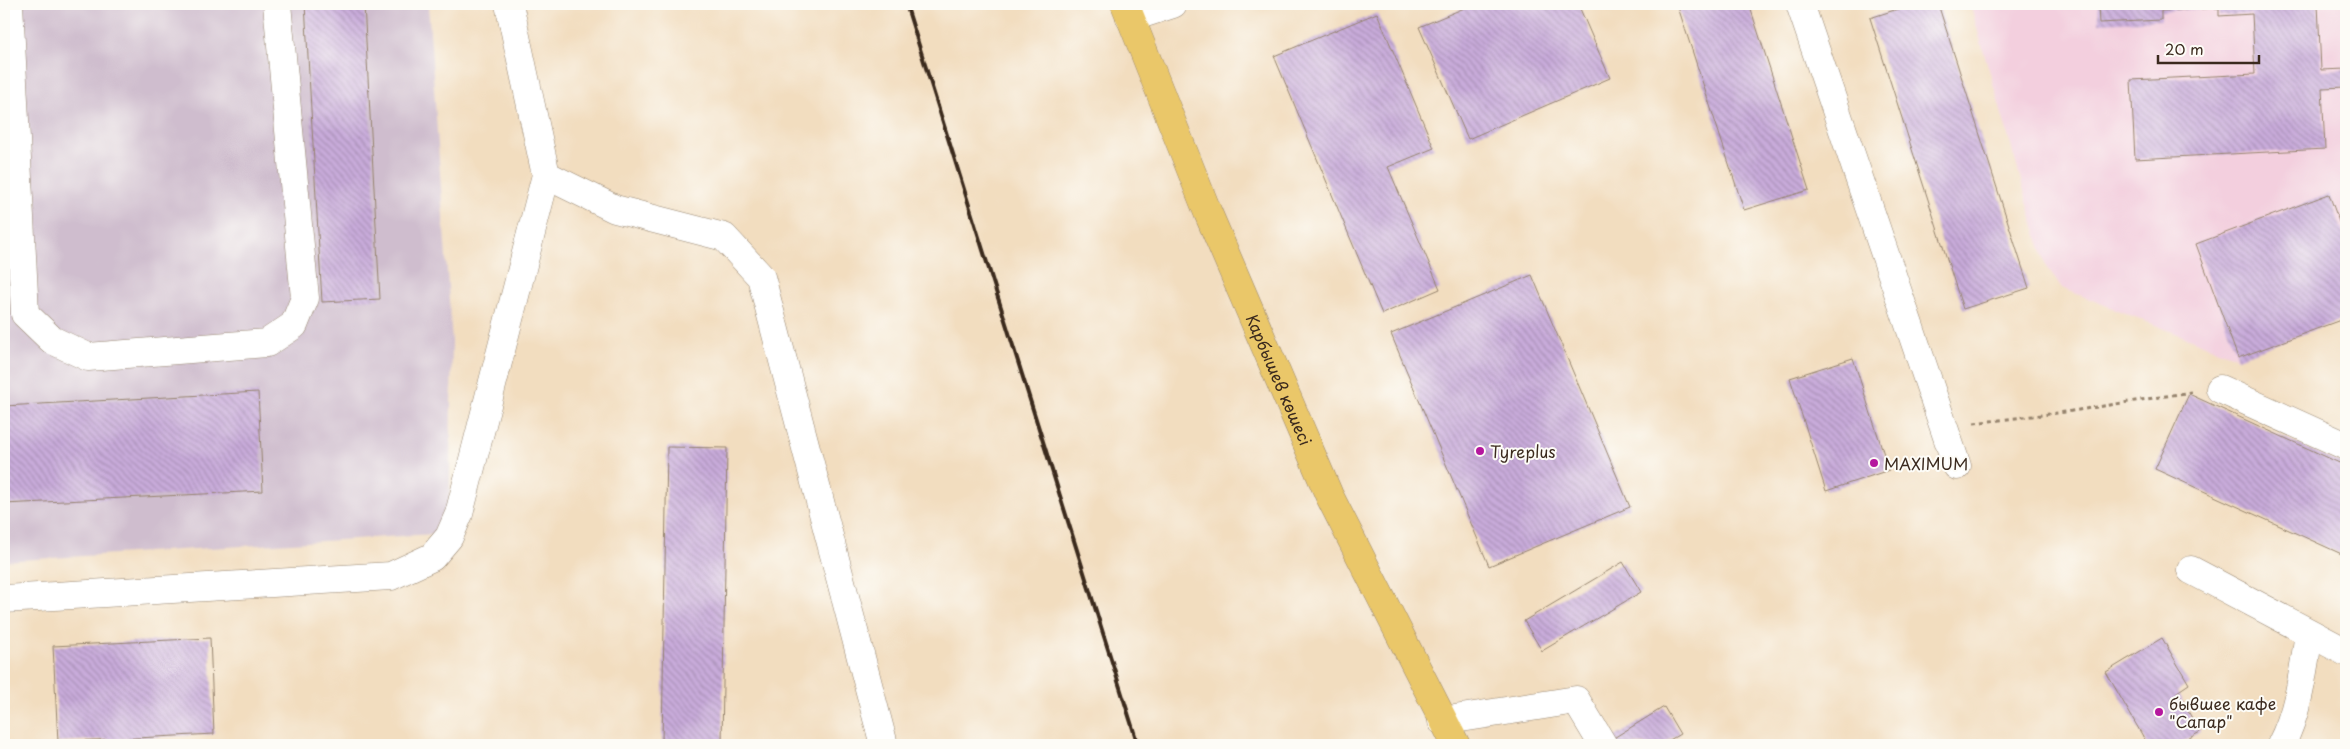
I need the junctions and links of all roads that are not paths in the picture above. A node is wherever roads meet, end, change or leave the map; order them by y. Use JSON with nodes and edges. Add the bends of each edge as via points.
{"nodes":[{"id":1,"x":9,"y":4,"type":"edge"},
{"id":2,"x":277,"y":4,"type":"edge"},
{"id":3,"x":509,"y":4,"type":"edge"},
{"id":4,"x":1173,"y":4,"type":"edge"},
{"id":5,"x":1800,"y":4,"type":"edge"},
{"id":6,"x":1128,"y":11,"type":"edge"},
{"id":7,"x":546,"y":175,"type":"junction"},
{"id":8,"x":2220,"y":389,"type":"road end"},
{"id":9,"x":2346,"y":446,"type":"edge"},
{"id":10,"x":1957,"y":466,"type":"dead end"},
{"id":11,"x":2191,"y":570,"type":"dead end"},
{"id":12,"x":4,"y":599,"type":"edge"},
{"id":13,"x":2309,"y":633,"type":"junction"},
{"id":14,"x":2346,"y":652,"type":"edge"},
{"id":15,"x":1442,"y":721,"type":"junction"},
{"id":16,"x":884,"y":745,"type":"edge"},
{"id":17,"x":1456,"y":745,"type":"edge"},
{"id":18,"x":1603,"y":745,"type":"edge"},
{"id":19,"x":2281,"y":745,"type":"edge"}],
"edges":[{"from":1,"to":2,"type":"street","via":[[25,314],[52,340],[88,357],[268,343],[294,325],[306,298]]},
{"from":3,"to":7,"type":"street"},
{"from":4,"to":6,"type":"street"},
{"from":5,"to":10,"type":"street"},
{"from":6,"to":15,"type":"main road","name":"Карбышев көшесі","via":[[1208,213],[1329,495]]},
{"from":7,"to":12,"type":"street","via":[[459,514],[449,537],[432,557],[391,576]]},
{"from":7,"to":16,"type":"street","via":[[615,209],[724,237],[761,277]]},
{"from":8,"to":9,"type":"street"},
{"from":11,"to":13,"type":"street"},
{"from":13,"to":14,"type":"street"},
{"from":13,"to":19,"type":"street","via":[[2300,693],[2291,727]]},
{"from":15,"to":17,"type":"main road","name":"Карбышев көшесі"},
{"from":15,"to":18,"type":"street","via":[[1576,700]]}]}
